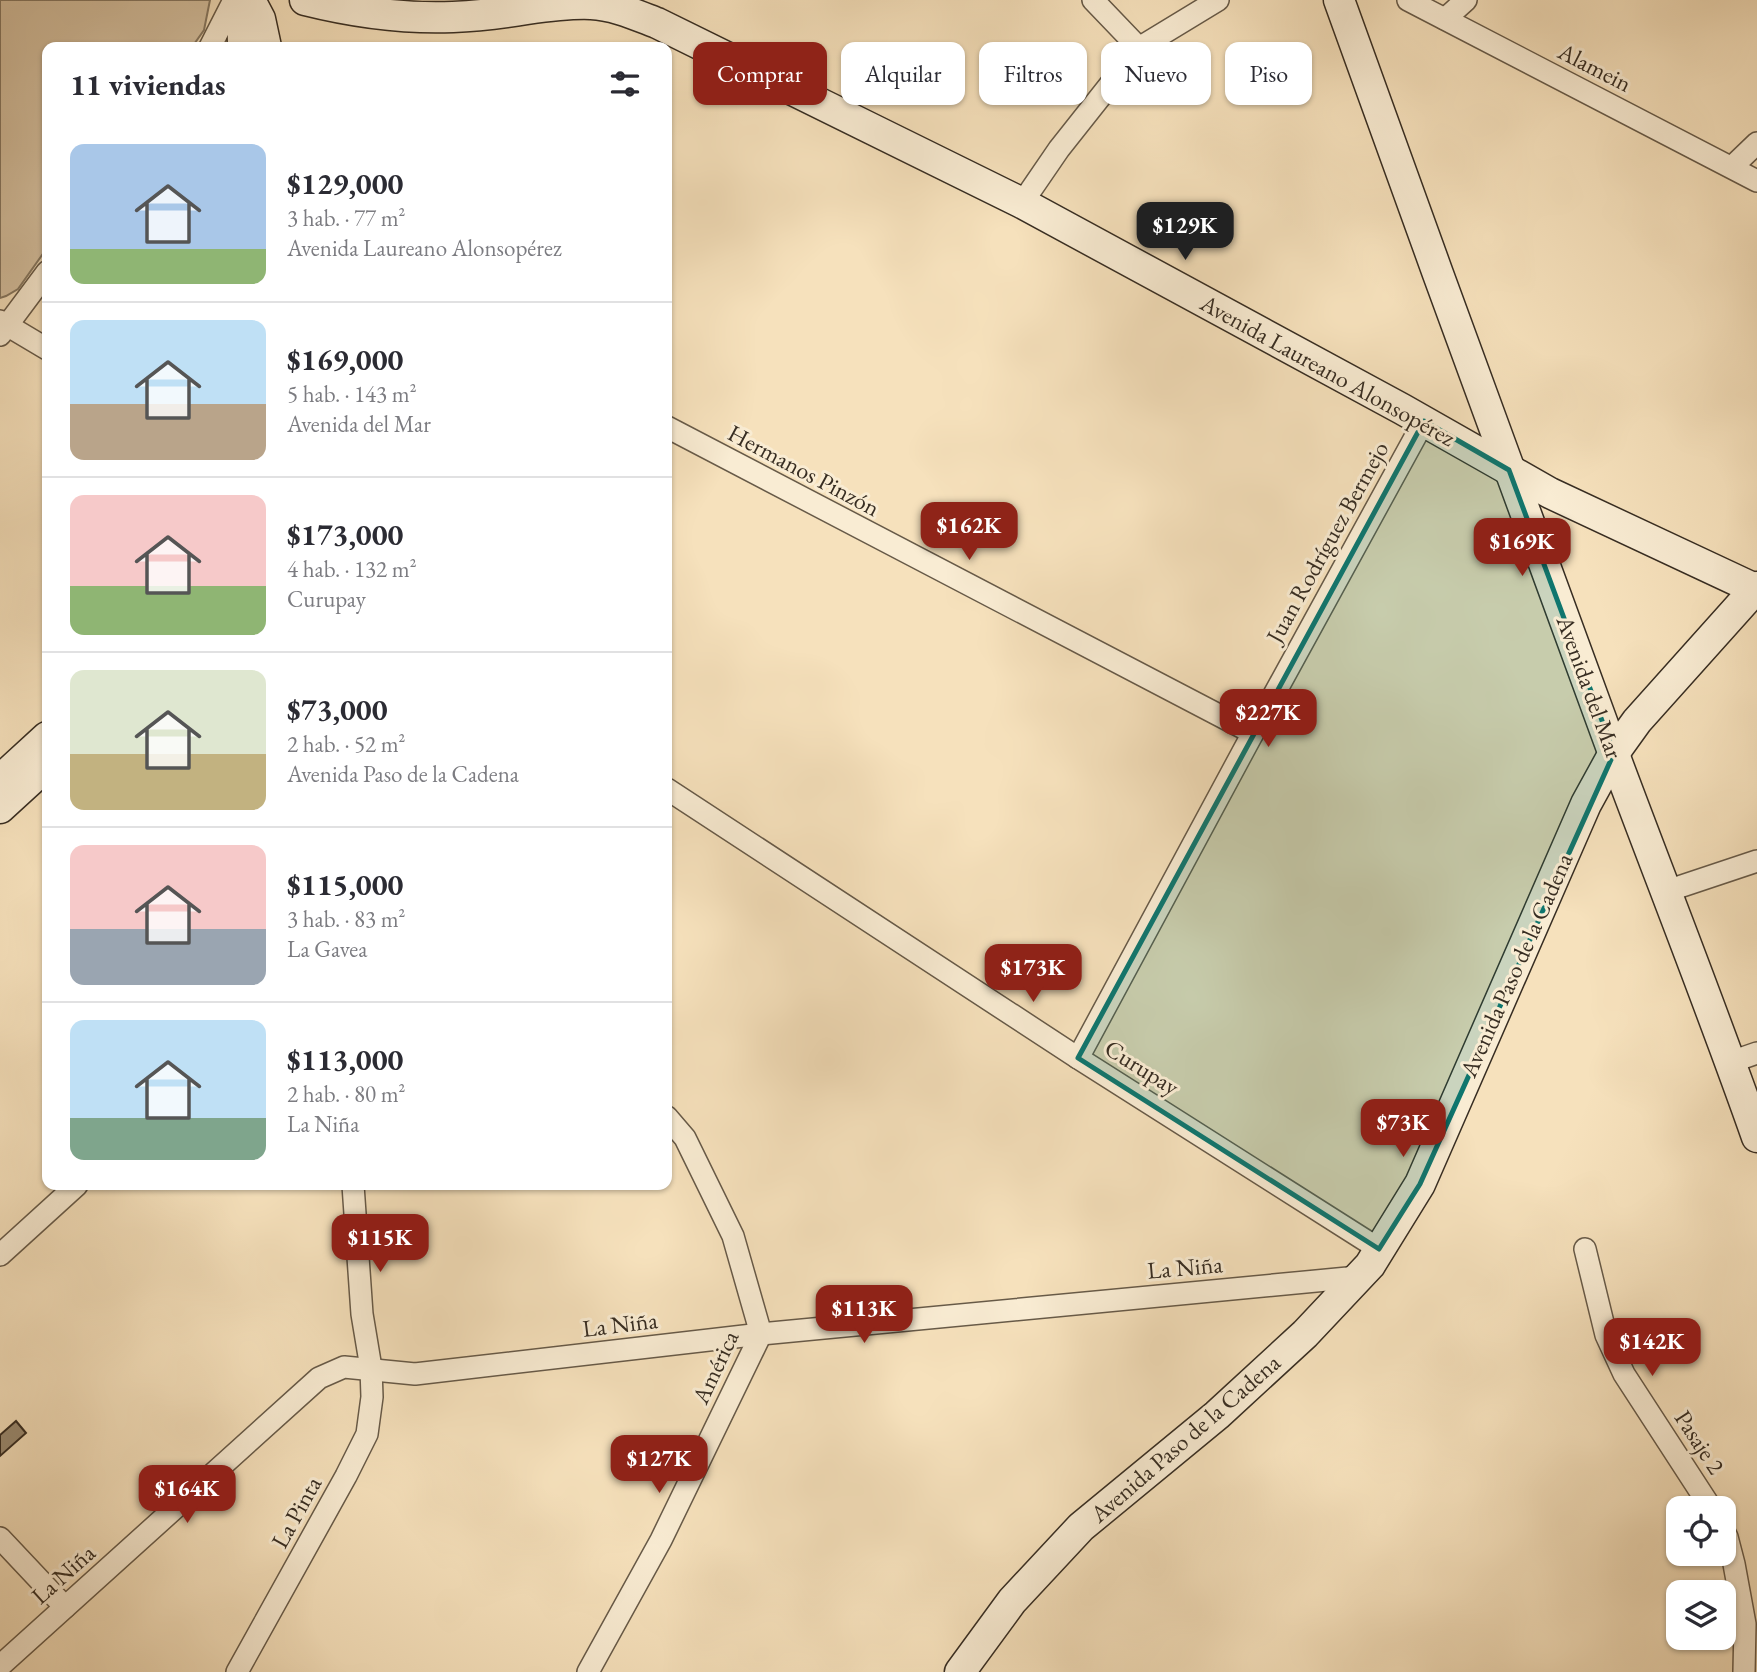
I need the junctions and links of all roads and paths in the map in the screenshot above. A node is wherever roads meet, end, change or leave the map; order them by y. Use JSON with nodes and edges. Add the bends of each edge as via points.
{"nodes":[{"id":1,"x":234,"y":0,"type":"edge"},
{"id":2,"x":242,"y":0,"type":"edge"},
{"id":3,"x":250,"y":0,"type":"edge"},
{"id":4,"x":305,"y":0,"type":"edge"},
{"id":5,"x":1093,"y":0,"type":"edge"},
{"id":6,"x":1218,"y":0,"type":"edge"},
{"id":7,"x":1339,"y":0,"type":"edge"},
{"id":8,"x":1408,"y":0,"type":"edge"},
{"id":9,"x":1466,"y":0,"type":"edge"},
{"id":10,"x":593,"y":2,"type":"edge"},
{"id":11,"x":555,"y":3,"type":"edge"},
{"id":12,"x":1445,"y":19,"type":"junction"},
{"id":13,"x":213,"y":42,"type":"edge"},
{"id":14,"x":243,"y":42,"type":"edge"},
{"id":15,"x":265,"y":42,"type":"edge"},
{"id":16,"x":1133,"y":42,"type":"edge"},
{"id":17,"x":1149,"y":42,"type":"edge"},
{"id":18,"x":1101,"y":96,"type":"edge"},
{"id":19,"x":1757,"y":143,"type":"edge"},
{"id":20,"x":1732,"y":167,"type":"junction"},
{"id":21,"x":1757,"y":181,"type":"edge"},
{"id":22,"x":1022,"y":203,"type":"junction"},
{"id":23,"x":42,"y":278,"type":"edge"},
{"id":24,"x":3,"y":327,"type":"edge"},
{"id":25,"x":42,"y":346,"type":"edge"},
{"id":26,"x":1424,"y":421,"type":"junction"},
{"id":27,"x":672,"y":430,"type":"edge"},
{"id":28,"x":1509,"y":470,"type":"junction"},
{"id":29,"x":1756,"y":589,"type":"edge"},
{"id":30,"x":1253,"y":733,"type":"junction"},
{"id":31,"x":42,"y":742,"type":"edge"},
{"id":32,"x":1614,"y":753,"type":"junction"},
{"id":33,"x":42,"y":770,"type":"edge"},
{"id":34,"x":0,"y":780,"type":"edge"},
{"id":35,"x":672,"y":792,"type":"edge"},
{"id":36,"x":0,"y":808,"type":"edge"},
{"id":37,"x":1757,"y":861,"type":"edge"},
{"id":38,"x":1667,"y":891,"type":"junction"},
{"id":39,"x":1744,"y":1057,"type":"edge"},
{"id":40,"x":1078,"y":1058,"type":"junction"},
{"id":41,"x":672,"y":1123,"type":"edge"},
{"id":42,"x":1757,"y":1137,"type":"edge"},
{"id":43,"x":72,"y":1190,"type":"edge"},
{"id":44,"x":353,"y":1190,"type":"edge"},
{"id":45,"x":1585,"y":1249,"type":"dead end"},
{"id":46,"x":1380,"y":1250,"type":"junction"},
{"id":47,"x":0,"y":1255,"type":"edge"},
{"id":48,"x":1358,"y":1277,"type":"junction"},
{"id":49,"x":761,"y":1334,"type":"junction"},
{"id":50,"x":371,"y":1368,"type":"junction"},
{"id":51,"x":1703,"y":1496,"type":"edge"},
{"id":52,"x":0,"y":1538,"type":"edge"},
{"id":53,"x":1734,"y":1566,"type":"edge"},
{"id":54,"x":65,"y":1607,"type":"junction"},
{"id":55,"x":0,"y":1666,"type":"edge"},
{"id":56,"x":237,"y":1672,"type":"edge"},
{"id":57,"x":588,"y":1672,"type":"edge"},
{"id":58,"x":960,"y":1672,"type":"edge"},
{"id":59,"x":1744,"y":1672,"type":"edge"}],
"edges":[{"from":1,"to":13,"type":"street"},
{"from":2,"to":14,"type":"street"},
{"from":3,"to":15,"type":"street"},
{"from":4,"to":11,"type":"street","name":"Avenida Laureano Alonsopérez","via":[[402,17],[478,15]]},
{"from":5,"to":16,"type":"street"},
{"from":6,"to":17,"type":"street"},
{"from":7,"to":28,"type":"street","name":"Avenida del Mar"},
{"from":8,"to":12,"type":"street","name":"Alamein"},
{"from":9,"to":12,"type":"street"},
{"from":10,"to":11,"type":"street","name":"Avenida Laureano Alonsopérez"},
{"from":10,"to":22,"type":"street","name":"Avenida Laureano Alonsopérez","via":[[657,23]]},
{"from":12,"to":20,"type":"street","name":"Alamein"},
{"from":18,"to":22,"type":"street"},
{"from":19,"to":20,"type":"street"},
{"from":20,"to":21,"type":"street","name":"Alamein"},
{"from":22,"to":26,"type":"street","name":"Avenida Laureano Alonsopérez"},
{"from":23,"to":24,"type":"street"},
{"from":24,"to":25,"type":"street"},
{"from":26,"to":28,"type":"street","name":"Avenida Laureano Alonsopérez"},
{"from":26,"to":30,"type":"street","name":"Juan Rodríguez Bermejo"},
{"from":27,"to":30,"type":"street","name":"Hermanos Pinzón"},
{"from":28,"to":29,"type":"street","name":"Avenida Laureano Alonsopérez"},
{"from":28,"to":32,"type":"street","name":"Avenida del Mar"},
{"from":29,"to":32,"type":"street","name":"Avenida Paso de la Cadena","via":[[1637,721]]},
{"from":30,"to":40,"type":"street","name":"Juan Rodríguez Bermejo"},
{"from":31,"to":34,"type":"street"},
{"from":32,"to":38,"type":"street","name":"Avenida del Mar"},
{"from":32,"to":46,"type":"street","name":"Avenida Paso de la Cadena","via":[[1586,804],[1420,1184]]},
{"from":33,"to":36,"type":"street"},
{"from":35,"to":40,"type":"street","name":"Curupay"},
{"from":37,"to":38,"type":"street"},
{"from":38,"to":39,"type":"street","name":"Avenida del Mar"},
{"from":39,"to":42,"type":"street","name":"Avenida del Mar"},
{"from":40,"to":46,"type":"street","name":"Curupay"},
{"from":41,"to":49,"type":"street","name":"América","via":[[685,1139],[733,1236]]},
{"from":43,"to":47,"type":"street"},
{"from":44,"to":50,"type":"street","name":"La Pinta","via":[[362,1314]]},
{"from":45,"to":51,"type":"street","name":"Pasaje 2","via":[[1606,1335],[1624,1374]]},
{"from":46,"to":48,"type":"street","name":"Avenida Paso de la Cadena"},
{"from":48,"to":49,"type":"street","name":"La Niña"},
{"from":48,"to":58,"type":"street","name":"Avenida Paso de la Cadena","via":[[1306,1334],[1217,1415],[1081,1527],[1012,1601]]},
{"from":49,"to":50,"type":"street","name":"La Niña","via":[[415,1374]]},
{"from":49,"to":57,"type":"street","name":"América","via":[[661,1540]]},
{"from":50,"to":54,"type":"street","name":"La Niña","via":[[344,1367],[319,1378]]},
{"from":50,"to":56,"type":"street","name":"La Pinta","via":[[367,1434]]},
{"from":52,"to":54,"type":"street"},
{"from":53,"to":59,"type":"street","via":[[1745,1625]]},
{"from":54,"to":55,"type":"street","name":"La Niña"}]}
